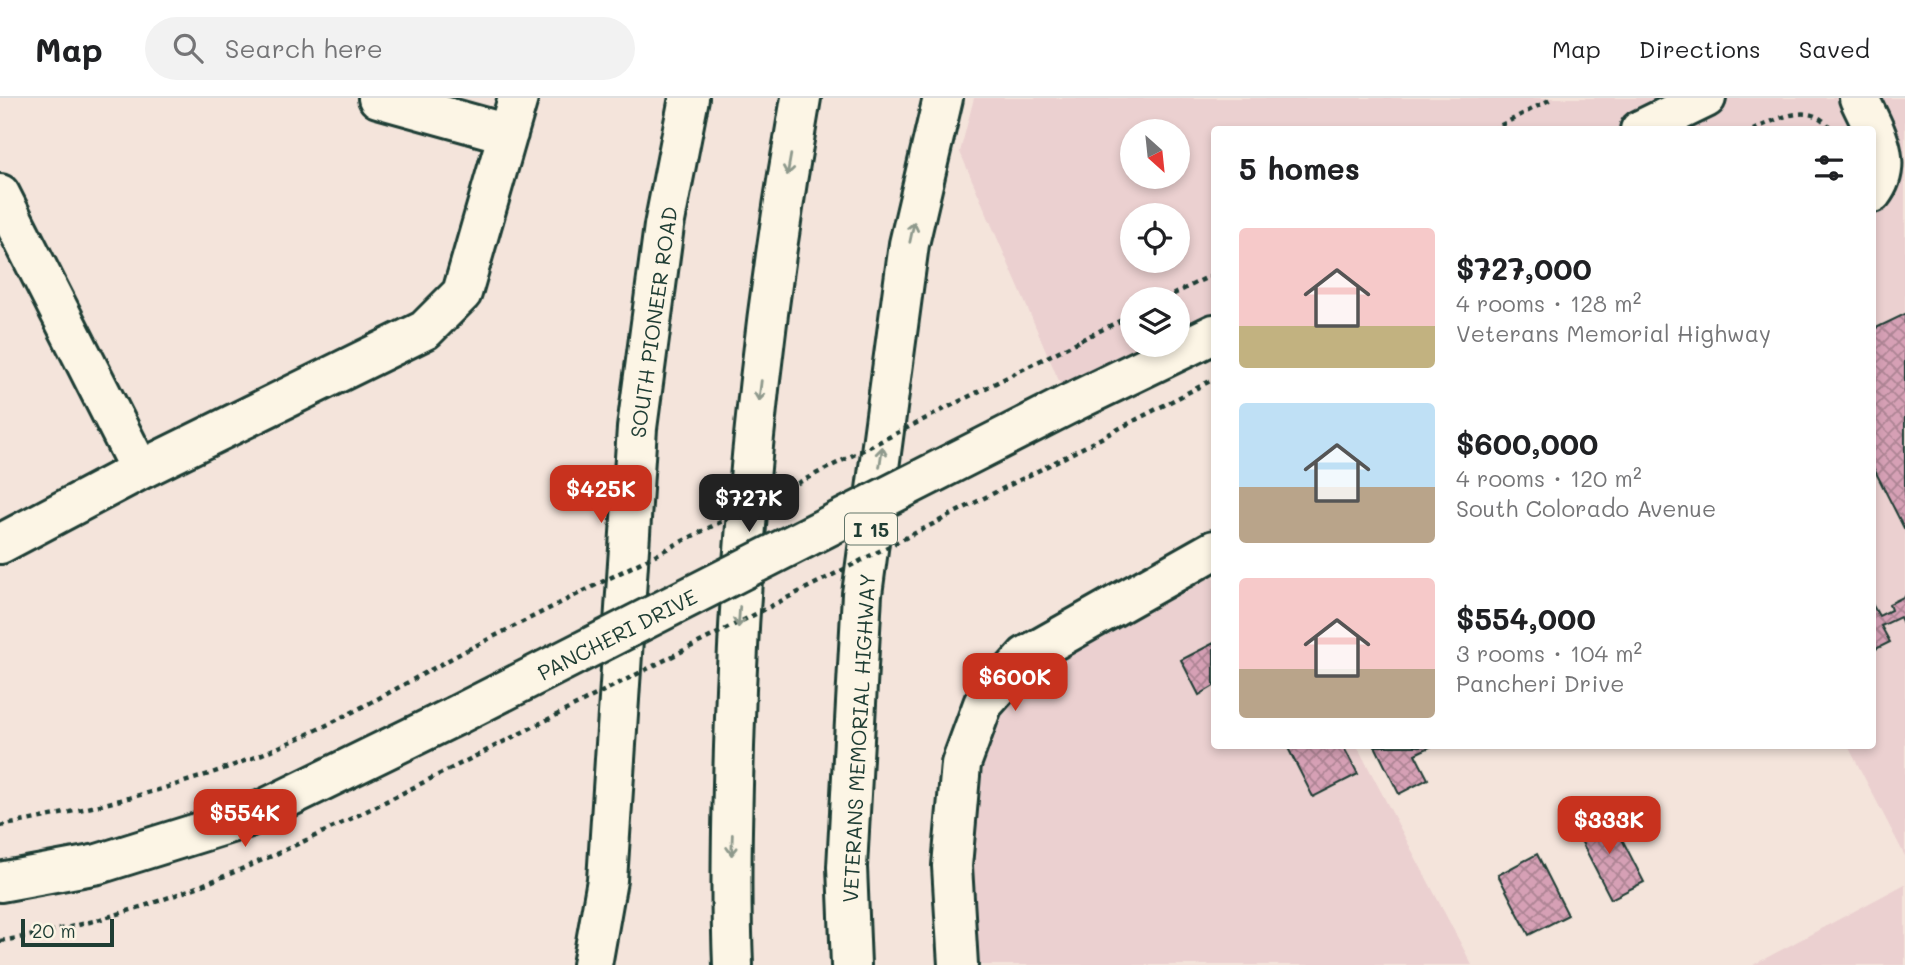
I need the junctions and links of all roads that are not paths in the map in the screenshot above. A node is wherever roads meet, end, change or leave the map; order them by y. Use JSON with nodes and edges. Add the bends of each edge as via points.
{"nodes":[{"id":1,"x":378,"y":98,"type":"edge"},
{"id":2,"x":689,"y":98,"type":"edge"},
{"id":3,"x":801,"y":98,"type":"edge"},
{"id":4,"x":943,"y":98,"type":"edge"},
{"id":5,"x":1706,"y":98,"type":"edge"},
{"id":6,"x":1859,"y":98,"type":"edge"},
{"id":7,"x":513,"y":116,"type":"edge"},
{"id":8,"x":1648,"y":126,"type":"edge"},
{"id":9,"x":1871,"y":126,"type":"edge"},
{"id":10,"x":1876,"y":137,"type":"edge"},
{"id":11,"x":1876,"y":188,"type":"edge"},
{"id":12,"x":0,"y":194,"type":"edge"},
{"id":13,"x":1211,"y":335,"type":"edge"},
{"id":14,"x":140,"y":470,"type":"junction"},
{"id":15,"x":0,"y":544,"type":"edge"},
{"id":16,"x":1211,"y":552,"type":"edge"},
{"id":17,"x":0,"y":882,"type":"edge"},
{"id":18,"x":592,"y":965,"type":"edge"},
{"id":19,"x":733,"y":965,"type":"edge"},
{"id":20,"x":850,"y":965,"type":"edge"},
{"id":21,"x":958,"y":965,"type":"edge"}],
"edges":[{"from":1,"to":7,"type":"main road"},
{"from":2,"to":18,"type":"main road","name":"SOUTH PIONEER ROAD","via":[[664,226],[637,428],[607,880]]},
{"from":3,"to":19,"type":"main road","one_way":true,"via":[[778,240],[749,489],[737,642],[730,898]]},
{"from":20,"to":4,"type":"main road","name":"VETERANS MEMORIAL HIGHWAY","number":"I 15","one_way":true,"via":[[847,867],[862,594],[909,244]]},
{"from":5,"to":8,"type":"main road"},
{"from":6,"to":9,"type":"main road"},
{"from":7,"to":14,"type":"main road","via":[[462,293],[448,310],[425,330]]},
{"from":10,"to":11,"type":"main road","via":[[1885,157]]},
{"from":12,"to":14,"type":"main road"},
{"from":13,"to":17,"type":"main road","name":"PANCHERI DRIVE","bridge":true,"via":[[246,818],[97,863]]},
{"from":14,"to":15,"type":"main road"},
{"from":16,"to":21,"type":"main road","via":[[1026,656],[983,704],[961,764],[952,866]]}]}
